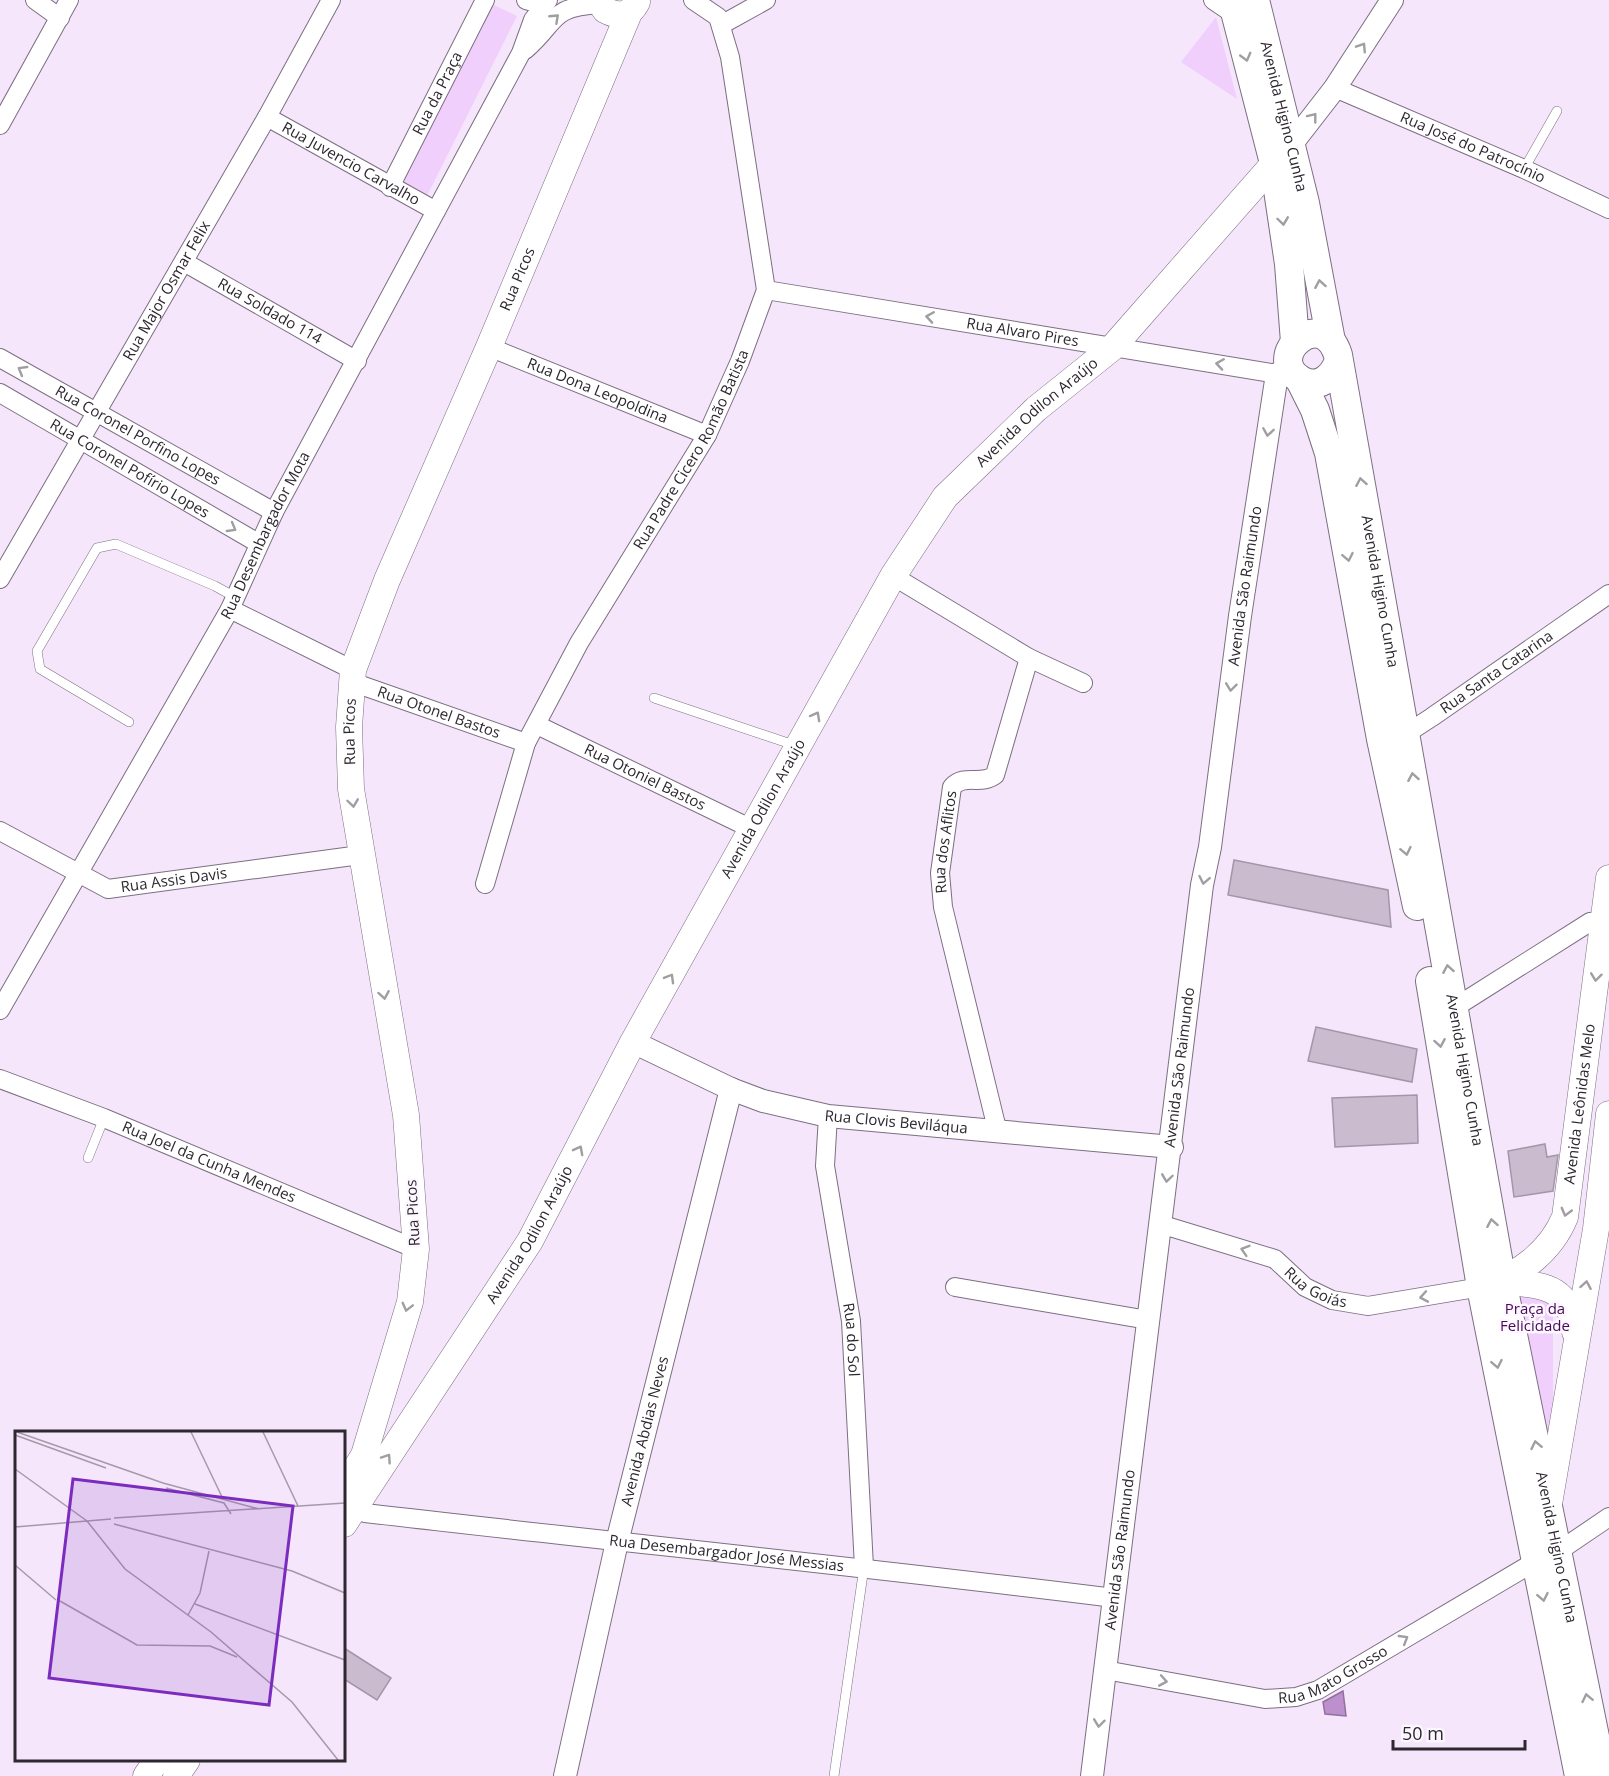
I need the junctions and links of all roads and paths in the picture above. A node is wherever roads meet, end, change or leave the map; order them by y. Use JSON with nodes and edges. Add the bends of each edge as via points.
{"nodes":[{"id":1,"x":35,"y":0,"type":"edge"},
{"id":2,"x":69,"y":0,"type":"edge"},
{"id":3,"x":331,"y":0,"type":"edge"},
{"id":4,"x":485,"y":0,"type":"edge"},
{"id":5,"x":525,"y":0,"type":"edge"},
{"id":6,"x":693,"y":0,"type":"edge"},
{"id":7,"x":766,"y":0,"type":"edge"},
{"id":8,"x":1392,"y":0,"type":"edge"},
{"id":9,"x":546,"y":2,"type":"edge"},
{"id":10,"x":600,"y":2,"type":"edge"},
{"id":11,"x":1234,"y":4,"type":"edge"},
{"id":12,"x":634,"y":6,"type":"edge"},
{"id":13,"x":60,"y":18,"type":"junction"},
{"id":14,"x":721,"y":25,"type":"junction"},
{"id":15,"x":521,"y":53,"type":"junction"},
{"id":16,"x":1335,"y":88,"type":"junction"},
{"id":17,"x":1557,"y":111,"type":"dead end"},
{"id":18,"x":267,"y":117,"type":"junction"},
{"id":19,"x":0,"y":125,"type":"edge"},
{"id":20,"x":1282,"y":154,"type":"junction"},
{"id":21,"x":1524,"y":169,"type":"junction"},
{"id":22,"x":390,"y":187,"type":"junction"},
{"id":23,"x":1609,"y":209,"type":"edge"},
{"id":24,"x":436,"y":211,"type":"junction"},
{"id":25,"x":184,"y":262,"type":"junction"},
{"id":26,"x":766,"y":290,"type":"junction"},
{"id":27,"x":489,"y":347,"type":"junction"},
{"id":28,"x":1112,"y":348,"type":"junction"},
{"id":29,"x":1334,"y":352,"type":"junction"},
{"id":30,"x":0,"y":358,"type":"edge"},
{"id":31,"x":357,"y":360,"type":"junction"},
{"id":32,"x":1291,"y":366,"type":"junction"},
{"id":33,"x":0,"y":393,"type":"edge"},
{"id":34,"x":96,"y":412,"type":"junction"},
{"id":35,"x":707,"y":435,"type":"junction"},
{"id":36,"x":80,"y":440,"type":"junction"},
{"id":37,"x":274,"y":512,"type":"junction"},
{"id":38,"x":258,"y":543,"type":"junction"},
{"id":39,"x":893,"y":576,"type":"junction"},
{"id":40,"x":0,"y":579,"type":"edge"},
{"id":41,"x":1609,"y":594,"type":"edge"},
{"id":42,"x":233,"y":603,"type":"junction"},
{"id":43,"x":1029,"y":658,"type":"junction"},
{"id":44,"x":352,"y":676,"type":"junction"},
{"id":45,"x":1083,"y":683,"type":"dead end"},
{"id":46,"x":654,"y":698,"type":"dead end"},
{"id":47,"x":129,"y":722,"type":"dead end"},
{"id":48,"x":537,"y":725,"type":"junction"},
{"id":49,"x":1393,"y":736,"type":"junction"},
{"id":50,"x":526,"y":743,"type":"junction"},
{"id":51,"x":799,"y":747,"type":"junction"},
{"id":52,"x":754,"y":830,"type":"junction"},
{"id":53,"x":0,"y":831,"type":"edge"},
{"id":54,"x":360,"y":855,"type":"junction"},
{"id":55,"x":78,"y":875,"type":"junction"},
{"id":56,"x":1609,"y":878,"type":"edge"},
{"id":57,"x":484,"y":884,"type":"dead end"},
{"id":58,"x":1606,"y":920,"type":"edge"},
{"id":59,"x":1454,"y":1008,"type":"junction"},
{"id":60,"x":0,"y":1010,"type":"edge"},
{"id":61,"x":633,"y":1042,"type":"junction"},
{"id":62,"x":0,"y":1079,"type":"edge"},
{"id":63,"x":731,"y":1089,"type":"junction"},
{"id":64,"x":1609,"y":1114,"type":"edge"},
{"id":65,"x":828,"y":1116,"type":"junction"},
{"id":66,"x":104,"y":1118,"type":"junction"},
{"id":67,"x":998,"y":1133,"type":"junction"},
{"id":68,"x":1172,"y":1147,"type":"junction"},
{"id":69,"x":88,"y":1158,"type":"dead end"},
{"id":70,"x":1602,"y":1222,"type":"edge"},
{"id":71,"x":1160,"y":1224,"type":"junction"},
{"id":72,"x":416,"y":1250,"type":"junction"},
{"id":73,"x":1492,"y":1284,"type":"junction"},
{"id":74,"x":955,"y":1287,"type":"dead end"},
{"id":75,"x":1148,"y":1320,"type":"junction"},
{"id":76,"x":1576,"y":1342,"type":"junction"},
{"id":77,"x":346,"y":1505,"type":"edge"},
{"id":78,"x":1549,"y":1507,"type":"junction"},
{"id":79,"x":1609,"y":1517,"type":"edge"},
{"id":80,"x":617,"y":1542,"type":"junction"},
{"id":81,"x":1546,"y":1557,"type":"junction"},
{"id":82,"x":864,"y":1567,"type":"junction"},
{"id":83,"x":1114,"y":1598,"type":"junction"},
{"id":84,"x":1105,"y":1671,"type":"junction"},
{"id":85,"x":156,"y":1761,"type":"edge"},
{"id":86,"x":186,"y":1761,"type":"edge"},
{"id":87,"x":146,"y":1776,"type":"edge"},
{"id":88,"x":176,"y":1776,"type":"edge"},
{"id":89,"x":565,"y":1776,"type":"edge"},
{"id":90,"x":834,"y":1776,"type":"edge"},
{"id":91,"x":1092,"y":1776,"type":"edge"},
{"id":92,"x":1579,"y":1776,"type":"edge"},
{"id":93,"x":1603,"y":1776,"type":"edge"}],
"edges":[{"from":1,"to":13,"type":"street"},
{"from":2,"to":13,"type":"street"},
{"from":3,"to":18,"type":"street","name":"Rua Major Osmar Felix"},
{"from":4,"to":22,"type":"street","name":"Rua da Praça"},
{"from":5,"to":9,"type":"street"},
{"from":6,"to":14,"type":"street","name":"Rua Padre Cicero Romão Batista","via":[[712,11]]},
{"from":7,"to":14,"type":"street"},
{"from":16,"to":8,"type":"street","one_way":true},
{"from":9,"to":15,"type":"street","name":"Rua Desembargador Mota","via":[[525,36]]},
{"from":10,"to":12,"type":"main road","via":[[613,14]]},
{"from":15,"to":10,"type":"street","name":"Rua Desembargador Mota","one_way":true,"via":[[560,12]]},
{"from":11,"to":20,"type":"main road","name":"Avenida Higino Cunha"},
{"from":12,"to":27,"type":"main road","name":"Rua Picos"},
{"from":13,"to":19,"type":"street"},
{"from":14,"to":26,"type":"street","name":"Rua Padre Cicero Romão Batista","via":[[730,57]]},
{"from":15,"to":24,"type":"street","name":"Rua Desembargador Mota"},
{"from":20,"to":16,"type":"street","one_way":true},
{"from":16,"to":21,"type":"street","name":"Rua José do Patrocínio"},
{"from":17,"to":21,"type":"lane"},
{"from":18,"to":22,"type":"street","name":"Rua Juvencio Carvalho"},
{"from":18,"to":25,"type":"street","name":"Rua Major Osmar Felix"},
{"from":20,"to":28,"type":"main road","name":"Avenida Odilon Araújo"},
{"from":29,"to":20,"type":"main road","name":"Avenida Higino Cunha","one_way":true,"via":[[1305,203]]},
{"from":20,"to":32,"type":"main road","name":"Avenida Higino Cunha","one_way":true},
{"from":21,"to":23,"type":"street","name":"Rua José do Patrocínio"},
{"from":22,"to":24,"type":"street","name":"Rua Juvencio Carvalho"},
{"from":24,"to":31,"type":"street","name":"Rua Desembargador Mota"},
{"from":25,"to":31,"type":"street","name":"Rua Soldado 114"},
{"from":25,"to":34,"type":"street","name":"Rua Major Osmar Felix"},
{"from":28,"to":26,"type":"street","name":"Rua Alvaro Pires","one_way":true},
{"from":26,"to":35,"type":"street","name":"Rua Padre Cicero Romão Batista"},
{"from":27,"to":35,"type":"street","name":"Rua Dona Leopoldina"},
{"from":27,"to":44,"type":"main road","name":"Rua Picos","via":[[387,580]]},
{"from":32,"to":28,"type":"street","name":"Rua Alvaro Pires","one_way":true},
{"from":28,"to":39,"type":"main road","name":"Avenida Odilon Araújo","via":[[1036,408],[972,468],[945,497]]},
{"from":29,"to":32,"type":"main road","via":[[1317,334],[1301,337]]},
{"from":29,"to":32,"type":"main road","via":[[1335,371],[1323,381],[1308,383]]},
{"from":49,"to":29,"type":"main road","name":"Avenida Higino Cunha","one_way":true},
{"from":34,"to":30,"type":"street","name":"Rua Coronel Porfino Lopes","one_way":true},
{"from":31,"to":37,"type":"street","name":"Rua Desembargador Mota"},
{"from":32,"to":49,"type":"main road","name":"Avenida Higino Cunha","one_way":true,"via":[[1315,410],[1329,453]]},
{"from":32,"to":68,"type":"street","name":"Avenida São Raimundo","one_way":true,"via":[[1240,616],[1202,885]]},
{"from":33,"to":36,"type":"street","name":"Rua Coronel Pofírio Lopes"},
{"from":34,"to":36,"type":"street","name":"Rua Major Osmar Felix"},
{"from":34,"to":37,"type":"street","name":"Rua Coronel Porfino Lopes"},
{"from":35,"to":48,"type":"street","name":"Rua Padre Cicero Romão Batista","via":[[579,643]]},
{"from":36,"to":38,"type":"street","name":"Rua Coronel Pofírio Lopes","one_way":true},
{"from":36,"to":40,"type":"street","name":"Rua Major Osmar Felix"},
{"from":37,"to":38,"type":"street","name":"Rua Desembargador Mota"},
{"from":38,"to":42,"type":"street","name":"Rua Desembargador Mota"},
{"from":39,"to":43,"type":"street"},
{"from":51,"to":39,"type":"main road","name":"Avenida Odilon Araújo","one_way":true},
{"from":41,"to":49,"type":"street","name":"Rua Santa Catarina"},
{"from":42,"to":44,"type":"street","name":"Rua Otonel Bastos"},
{"from":42,"to":47,"type":"lane","via":[[214,586],[116,544],[97,548],[37,651],[40,669]]},
{"from":42,"to":55,"type":"street","name":"Rua Desembargador Mota"},
{"from":43,"to":45,"type":"street"},
{"from":43,"to":67,"type":"street","name":"Rua dos Aflitos","via":[[996,775],[985,781],[964,779],[952,787],[940,873],[950,940]]},
{"from":44,"to":50,"type":"street","name":"Rua Otonel Bastos"},
{"from":44,"to":54,"type":"main road","name":"Rua Picos","one_way":true,"via":[[349,756]]},
{"from":46,"to":51,"type":"lane"},
{"from":48,"to":50,"type":"street","name":"Rua Padre Cicero Romão Batista"},
{"from":48,"to":52,"type":"street","name":"Rua Otoniel Bastos"},
{"from":59,"to":49,"type":"main road","name":"Avenida Higino Cunha","one_way":true},
{"from":49,"to":73,"type":"main road","name":"Avenida Higino Cunha","one_way":true,"via":[[1415,894]]},
{"from":50,"to":57,"type":"street","name":"Rua Padre Cicero Romão Batista"},
{"from":51,"to":52,"type":"main road","name":"Avenida Odilon Araújo"},
{"from":61,"to":52,"type":"main road","name":"Avenida Odilon Araújo","one_way":true},
{"from":53,"to":55,"type":"street","name":"Rua Assis Davis"},
{"from":54,"to":55,"type":"street","name":"Rua Assis Davis","via":[[108,889]]},
{"from":54,"to":72,"type":"main road","name":"Rua Picos","one_way":true,"via":[[405,1115]]},
{"from":55,"to":60,"type":"street","name":"Rua Desembargador Mota"},
{"from":56,"to":58,"type":"main road","name":"Avenida Leônidas Melo"},
{"from":58,"to":59,"type":"street","via":[[1590,922]]},
{"from":58,"to":73,"type":"main road","name":"Avenida Leônidas Melo","one_way":true,"via":[[1565,1217],[1544,1251]]},
{"from":73,"to":59,"type":"main road","name":"Avenida Higino Cunha","one_way":true},
{"from":61,"to":63,"type":"street","name":"Rua Clovis Beviláqua"},
{"from":77,"to":61,"type":"main road","name":"Avenida Odilon Araújo","one_way":true,"via":[[530,1241]]},
{"from":62,"to":66,"type":"street","name":"Rua Joel da Cunha Mendes"},
{"from":63,"to":65,"type":"street","name":"Rua Clovis Beviláqua"},
{"from":63,"to":80,"type":"street","name":"Avenida Abdias Neves"},
{"from":64,"to":70,"type":"main road","name":"Avenida Leônidas Melo"},
{"from":65,"to":67,"type":"street","name":"Rua Clovis Beviláqua"},
{"from":65,"to":82,"type":"street","name":"Rua do Sol","via":[[825,1166],[851,1321]]},
{"from":66,"to":69,"type":"lane"},
{"from":66,"to":72,"type":"street","name":"Rua Joel da Cunha Mendes"},
{"from":67,"to":68,"type":"street","name":"Rua Clovis Beviláqua"},
{"from":68,"to":71,"type":"street","name":"Avenida São Raimundo","one_way":true},
{"from":76,"to":70,"type":"main road","name":"Avenida Leônidas Melo","one_way":true},
{"from":73,"to":71,"type":"street","name":"Rua Goiás","one_way":true,"via":[[1368,1306],[1350,1305],[1305,1287],[1275,1259]]},
{"from":71,"to":75,"type":"street","name":"Avenida São Raimundo"},
{"from":72,"to":77,"type":"main road","name":"Rua Picos","one_way":true,"via":[[410,1302]]},
{"from":73,"to":76,"type":"main road","via":[[1536,1286],[1560,1294],[1573,1313]]},
{"from":78,"to":73,"type":"main road","name":"Avenida Higino Cunha","one_way":true},
{"from":73,"to":81,"type":"main road","name":"Avenida Higino Cunha","one_way":true},
{"from":74,"to":75,"type":"street"},
{"from":75,"to":83,"type":"street","name":"Avenida São Raimundo"},
{"from":76,"to":78,"type":"main road","name":"Avenida Leônidas Melo"},
{"from":77,"to":80,"type":"street","name":"Rua Desembargador José Messias","via":[[365,1512]]},
{"from":78,"to":81,"type":"main road","name":"Avenida Higino Cunha"},
{"from":79,"to":81,"type":"street","name":"Rua Mato Grosso"},
{"from":80,"to":82,"type":"street","name":"Rua Desembargador José Messias"},
{"from":80,"to":89,"type":"street","name":"Avenida Abdias Neves"},
{"from":84,"to":81,"type":"street","name":"Rua Mato Grosso","one_way":true,"via":[[1265,1699],[1296,1697],[1318,1689]]},
{"from":81,"to":92,"type":"main road","name":"Avenida Higino Cunha","one_way":true},
{"from":93,"to":81,"type":"main road","name":"Avenida Higino Cunha","one_way":true},
{"from":82,"to":83,"type":"street","name":"Rua Desembargador José Messias"},
{"from":82,"to":90,"type":"lane"},
{"from":83,"to":84,"type":"street","name":"Avenida São Raimundo"},
{"from":84,"to":91,"type":"street","name":"Avenida São Raimundo","one_way":true},
{"from":85,"to":87,"type":"main road"},
{"from":86,"to":88,"type":"main road"}]}
